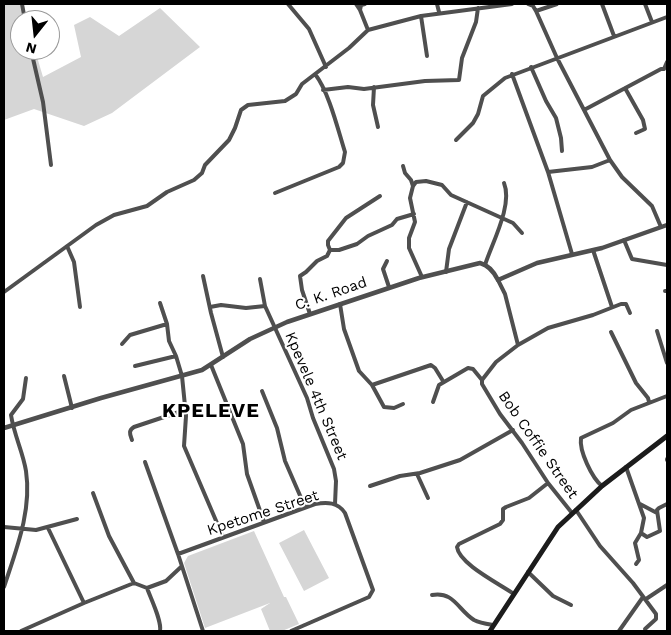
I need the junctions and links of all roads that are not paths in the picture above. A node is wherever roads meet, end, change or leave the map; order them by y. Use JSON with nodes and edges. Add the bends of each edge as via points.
{"nodes":[{"id":1,"x":288,"y":4,"type":"edge"},
{"id":2,"x":356,"y":4,"type":"edge"},
{"id":3,"x":364,"y":4,"type":"edge"},
{"id":4,"x":437,"y":4,"type":"edge"},
{"id":5,"x":512,"y":4,"type":"edge"},
{"id":6,"x":528,"y":4,"type":"edge"},
{"id":7,"x":557,"y":4,"type":"edge"},
{"id":8,"x":602,"y":4,"type":"edge"},
{"id":9,"x":645,"y":4,"type":"edge"},
{"id":10,"x":484,"y":5,"type":"edge"},
{"id":11,"x":478,"y":8,"type":"junction"},
{"id":12,"x":360,"y":10,"type":"junction"},
{"id":13,"x":536,"y":11,"type":"junction"},
{"id":14,"x":439,"y":12,"type":"junction"},
{"id":15,"x":421,"y":16,"type":"junction"},
{"id":16,"x":667,"y":17,"type":"edge"},
{"id":17,"x":652,"y":22,"type":"junction"},
{"id":18,"x":368,"y":30,"type":"junction"},
{"id":19,"x":614,"y":36,"type":"junction"},
{"id":20,"x":427,"y":56,"type":"dead end"},
{"id":21,"x":557,"y":58,"type":"junction"},
{"id":22,"x":33,"y":60,"type":"edge"},
{"id":23,"x":667,"y":62,"type":"edge"},
{"id":24,"x":326,"y":67,"type":"junction"},
{"id":25,"x":531,"y":67,"type":"junction"},
{"id":26,"x":315,"y":74,"type":"junction"},
{"id":27,"x":512,"y":74,"type":"junction"},
{"id":28,"x":374,"y":88,"type":"junction"},
{"id":29,"x":625,"y":88,"type":"junction"},
{"id":30,"x":323,"y":90,"type":"junction"},
{"id":31,"x":584,"y":110,"type":"junction"},
{"id":32,"x":378,"y":127,"type":"dead end"},
{"id":33,"x":636,"y":133,"type":"dead end"},
{"id":34,"x":456,"y":140,"type":"dead end"},
{"id":35,"x":562,"y":151,"type":"dead end"},
{"id":36,"x":610,"y":160,"type":"junction"},
{"id":37,"x":51,"y":165,"type":"dead end"},
{"id":38,"x":403,"y":166,"type":"dead end"},
{"id":39,"x":548,"y":172,"type":"junction"},
{"id":40,"x":504,"y":183,"type":"dead end"},
{"id":41,"x":413,"y":186,"type":"junction"},
{"id":42,"x":275,"y":193,"type":"dead end"},
{"id":43,"x":380,"y":196,"type":"dead end"},
{"id":44,"x":467,"y":202,"type":"junction"},
{"id":45,"x":414,"y":214,"type":"junction"},
{"id":46,"x":502,"y":218,"type":"junction"},
{"id":47,"x":667,"y":225,"type":"edge"},
{"id":48,"x":660,"y":227,"type":"junction"},
{"id":49,"x":522,"y":233,"type":"dead end"},
{"id":50,"x":624,"y":240,"type":"junction"},
{"id":51,"x":67,"y":246,"type":"junction"},
{"id":52,"x":330,"y":250,"type":"junction"},
{"id":53,"x":593,"y":250,"type":"junction"},
{"id":54,"x":572,"y":254,"type":"junction"},
{"id":55,"x":387,"y":261,"type":"dead end"},
{"id":56,"x":485,"y":265,"type":"junction"},
{"id":57,"x":667,"y":265,"type":"edge"},
{"id":58,"x":446,"y":272,"type":"junction"},
{"id":59,"x":203,"y":276,"type":"dead end"},
{"id":60,"x":422,"y":277,"type":"junction"},
{"id":61,"x":260,"y":279,"type":"dead end"},
{"id":62,"x":498,"y":280,"type":"junction"},
{"id":63,"x":390,"y":287,"type":"junction"},
{"id":64,"x":4,"y":292,"type":"edge"},
{"id":65,"x":160,"y":303,"type":"dead end"},
{"id":66,"x":340,"y":304,"type":"junction"},
{"id":67,"x":265,"y":306,"type":"junction"},
{"id":68,"x":80,"y":307,"type":"dead end"},
{"id":69,"x":210,"y":307,"type":"junction"},
{"id":70,"x":612,"y":307,"type":"junction"},
{"id":71,"x":630,"y":313,"type":"dead end"},
{"id":72,"x":310,"y":314,"type":"junction"},
{"id":73,"x":167,"y":324,"type":"junction"},
{"id":74,"x":275,"y":327,"type":"junction"},
{"id":75,"x":658,"y":331,"type":"dead end"},
{"id":76,"x":611,"y":332,"type":"dead end"},
{"id":77,"x":122,"y":344,"type":"dead end"},
{"id":78,"x":518,"y":346,"type":"junction"},
{"id":79,"x":176,"y":356,"type":"junction"},
{"id":80,"x":223,"y":356,"type":"junction"},
{"id":81,"x":667,"y":363,"type":"edge"},
{"id":82,"x":210,"y":365,"type":"junction"},
{"id":83,"x":135,"y":366,"type":"dead end"},
{"id":84,"x":64,"y":376,"type":"dead end"},
{"id":85,"x":182,"y":376,"type":"junction"},
{"id":86,"x":26,"y":378,"type":"dead end"},
{"id":87,"x":482,"y":380,"type":"junction"},
{"id":88,"x":443,"y":381,"type":"junction"},
{"id":89,"x":372,"y":385,"type":"junction"},
{"id":90,"x":262,"y":391,"type":"dead end"},
{"id":91,"x":667,"y":396,"type":"edge"},
{"id":92,"x":433,"y":402,"type":"dead end"},
{"id":93,"x":649,"y":402,"type":"junction"},
{"id":94,"x":403,"y":404,"type":"dead end"},
{"id":95,"x":72,"y":408,"type":"junction"},
{"id":96,"x":185,"y":410,"type":"junction"},
{"id":97,"x":12,"y":425,"type":"junction"},
{"id":98,"x":4,"y":428,"type":"edge"},
{"id":99,"x":513,"y":430,"type":"junction"},
{"id":100,"x":667,"y":436,"type":"edge"},
{"id":101,"x":132,"y":440,"type":"dead end"},
{"id":102,"x":145,"y":462,"type":"dead end"},
{"id":103,"x":626,"y":467,"type":"junction"},
{"id":104,"x":417,"y":474,"type":"junction"},
{"id":105,"x":548,"y":483,"type":"junction"},
{"id":106,"x":370,"y":486,"type":"dead end"},
{"id":107,"x":602,"y":486,"type":"junction"},
{"id":108,"x":93,"y":493,"type":"dead end"},
{"id":109,"x":428,"y":498,"type":"dead end"},
{"id":110,"x":335,"y":504,"type":"junction"},
{"id":111,"x":640,"y":504,"type":"junction"},
{"id":112,"x":667,"y":504,"type":"edge"},
{"id":113,"x":305,"y":507,"type":"junction"},
{"id":114,"x":574,"y":511,"type":"junction"},
{"id":115,"x":657,"y":513,"type":"junction"},
{"id":116,"x":77,"y":519,"type":"dead end"},
{"id":117,"x":264,"y":522,"type":"junction"},
{"id":118,"x":4,"y":526,"type":"edge"},
{"id":119,"x":48,"y":528,"type":"junction"},
{"id":120,"x":22,"y":529,"type":"junction"},
{"id":121,"x":641,"y":533,"type":"junction"},
{"id":122,"x":223,"y":537,"type":"junction"},
{"id":123,"x":178,"y":554,"type":"junction"},
{"id":124,"x":636,"y":564,"type":"dead end"},
{"id":125,"x":182,"y":566,"type":"junction"},
{"id":126,"x":528,"y":572,"type":"junction"},
{"id":127,"x":134,"y":583,"type":"junction"},
{"id":128,"x":667,"y":585,"type":"edge"},
{"id":129,"x":4,"y":587,"type":"edge"},
{"id":130,"x":147,"y":588,"type":"junction"},
{"id":131,"x":514,"y":594,"type":"junction"},
{"id":132,"x":432,"y":595,"type":"dead end"},
{"id":133,"x":645,"y":598,"type":"junction"},
{"id":134,"x":84,"y":603,"type":"junction"},
{"id":135,"x":571,"y":606,"type":"dead end"},
{"id":136,"x":309,"y":624,"type":"junction"},
{"id":137,"x":493,"y":625,"type":"junction"},
{"id":138,"x":645,"y":629,"type":"dead end"},
{"id":139,"x":21,"y":631,"type":"edge"},
{"id":140,"x":160,"y":631,"type":"edge"},
{"id":141,"x":203,"y":631,"type":"edge"},
{"id":142,"x":291,"y":631,"type":"edge"},
{"id":143,"x":310,"y":631,"type":"edge"},
{"id":144,"x":490,"y":631,"type":"edge"},
{"id":145,"x":619,"y":631,"type":"edge"}],
"edges":[{"from":1,"to":24,"type":"street","via":[[312,34]]},
{"from":2,"to":12,"type":"street"},
{"from":3,"to":12,"type":"street"},
{"from":4,"to":14,"type":"street"},
{"from":5,"to":10,"type":"street"},
{"from":6,"to":13,"type":"street"},
{"from":7,"to":13,"type":"street"},
{"from":8,"to":19,"type":"street"},
{"from":9,"to":17,"type":"street"},
{"from":10,"to":11,"type":"street"},
{"from":11,"to":14,"type":"street"},
{"from":11,"to":28,"type":"street","via":[[462,58],[459,80]]},
{"from":12,"to":18,"type":"street"},
{"from":13,"to":21,"type":"street"},
{"from":14,"to":15,"type":"street"},
{"from":15,"to":18,"type":"street"},
{"from":15,"to":20,"type":"street"},
{"from":16,"to":17,"type":"street"},
{"from":17,"to":19,"type":"street"},
{"from":18,"to":24,"type":"street"},
{"from":19,"to":21,"type":"street"},
{"from":21,"to":25,"type":"street"},
{"from":21,"to":31,"type":"street"},
{"from":22,"to":37,"type":"street","via":[[43,102]]},
{"from":23,"to":29,"type":"street","via":[[664,69]]},
{"from":24,"to":26,"type":"street"},
{"from":25,"to":27,"type":"street"},
{"from":25,"to":35,"type":"street","via":[[556,118]]},
{"from":26,"to":30,"type":"street"},
{"from":26,"to":51,"type":"street","via":[[285,101],[248,105],[241,110],[229,140],[204,164],[202,173],[194,180],[167,192],[147,206],[105,219]]},
{"from":27,"to":34,"type":"street","via":[[483,96],[473,123]]},
{"from":27,"to":39,"type":"street"},
{"from":28,"to":30,"type":"street"},
{"from":28,"to":32,"type":"street","via":[[373,105]]},
{"from":29,"to":31,"type":"street"},
{"from":29,"to":33,"type":"street","via":[[643,120],[645,129]]},
{"from":30,"to":42,"type":"street","via":[[345,152],[342,162],[339,167]]},
{"from":31,"to":36,"type":"street"},
{"from":36,"to":39,"type":"street","via":[[592,167]]},
{"from":36,"to":48,"type":"street","via":[[622,177],[652,206]]},
{"from":38,"to":41,"type":"street"},
{"from":39,"to":54,"type":"street"},
{"from":40,"to":46,"type":"street","via":[[507,193]]},
{"from":41,"to":44,"type":"street","via":[[420,180],[436,183]]},
{"from":41,"to":45,"type":"street","via":[[410,198]]},
{"from":43,"to":52,"type":"street","via":[[346,218],[331,236]]},
{"from":44,"to":46,"type":"street"},
{"from":44,"to":58,"type":"street","via":[[449,249]]},
{"from":45,"to":52,"type":"street","via":[[397,219],[357,244]]},
{"from":45,"to":60,"type":"street","via":[[409,248]]},
{"from":46,"to":49,"type":"street"},
{"from":46,"to":56,"type":"street"},
{"from":47,"to":48,"type":"street"},
{"from":48,"to":50,"type":"street"},
{"from":50,"to":53,"type":"street"},
{"from":50,"to":57,"type":"street","via":[[632,259]]},
{"from":51,"to":64,"type":"street"},
{"from":51,"to":68,"type":"street","via":[[74,262]]},
{"from":52,"to":72,"type":"street","via":[[327,256],[317,260],[299,276]]},
{"from":53,"to":54,"type":"street"},
{"from":53,"to":70,"type":"street"},
{"from":54,"to":62,"type":"street","via":[[537,262]]},
{"from":55,"to":63,"type":"street","via":[[383,269]]},
{"from":56,"to":58,"type":"street","name":"C. K. Road","via":[[477,263]]},
{"from":56,"to":62,"type":"street"},
{"from":58,"to":60,"type":"street","name":"C. K. Road"},
{"from":59,"to":69,"type":"street"},
{"from":60,"to":63,"type":"street","name":"C. K. Road"},
{"from":61,"to":67,"type":"street","name":"Kpevele 4th Street"},
{"from":62,"to":78,"type":"street","via":[[505,294]]},
{"from":63,"to":66,"type":"street","name":"C. K. Road"},
{"from":65,"to":73,"type":"street"},
{"from":66,"to":72,"type":"street","name":"C. K. Road"},
{"from":66,"to":89,"type":"street","via":[[344,329],[356,364]]},
{"from":67,"to":69,"type":"street"},
{"from":67,"to":74,"type":"street","name":"Kpevele 4th Street"},
{"from":69,"to":80,"type":"street"},
{"from":70,"to":71,"type":"street","via":[[624,303]]},
{"from":70,"to":78,"type":"street","name":"Bob Coffie Street","via":[[548,328]]},
{"from":72,"to":74,"type":"street","name":"C. K. Road"},
{"from":73,"to":77,"type":"street","via":[[130,336]]},
{"from":73,"to":79,"type":"street","via":[[168,341]]},
{"from":74,"to":80,"type":"street","name":"C. K. Road"},
{"from":74,"to":110,"type":"street","name":"Kpevele 4th Street","via":[[334,469]]},
{"from":75,"to":81,"type":"street"},
{"from":76,"to":93,"type":"street","via":[[633,378]]},
{"from":78,"to":87,"type":"street","name":"Bob Coffie Street","via":[[496,362]]},
{"from":79,"to":83,"type":"street"},
{"from":79,"to":85,"type":"street"},
{"from":80,"to":82,"type":"street","name":"C. K. Road"},
{"from":82,"to":85,"type":"street","name":"C. K. Road"},
{"from":82,"to":117,"type":"street","via":[[243,444],[247,474]]},
{"from":84,"to":95,"type":"street"},
{"from":85,"to":95,"type":"street","name":"C. K. Road"},
{"from":85,"to":96,"type":"street"},
{"from":86,"to":97,"type":"street","via":[[23,398],[11,415]]},
{"from":87,"to":88,"type":"street","via":[[470,368]]},
{"from":87,"to":99,"type":"street","name":"Bob Coffie Street","via":[[500,414]]},
{"from":88,"to":89,"type":"street","via":[[432,365]]},
{"from":88,"to":92,"type":"street"},
{"from":89,"to":94,"type":"street","via":[[384,407],[394,408]]},
{"from":90,"to":113,"type":"street","via":[[277,428],[285,461]]},
{"from":91,"to":93,"type":"street"},
{"from":93,"to":107,"type":"street","via":[[581,438],[585,459],[595,480]]},
{"from":95,"to":97,"type":"street","name":"C. K. Road"},
{"from":96,"to":101,"type":"street","via":[[134,427],[130,433]]},
{"from":96,"to":122,"type":"street","via":[[184,446]]},
{"from":97,"to":98,"type":"street","name":"C. K. Road"},
{"from":97,"to":120,"type":"street","via":[[26,469]]},
{"from":99,"to":104,"type":"street","via":[[460,460]]},
{"from":99,"to":105,"type":"street","name":"Bob Coffie Street"},
{"from":100,"to":103,"type":"main road"},
{"from":102,"to":123,"type":"street"},
{"from":103,"to":107,"type":"main road"},
{"from":103,"to":111,"type":"street"},
{"from":104,"to":106,"type":"street"},
{"from":104,"to":109,"type":"street"},
{"from":105,"to":114,"type":"street","name":"Bob Coffie Street"},
{"from":105,"to":131,"type":"street","via":[[529,498],[503,509],[502,522],[457,547],[467,562]]},
{"from":107,"to":114,"type":"main road"},
{"from":108,"to":127,"type":"street","via":[[109,536]]},
{"from":110,"to":113,"type":"street","name":"Kpetome Street","via":[[324,502]]},
{"from":110,"to":136,"type":"street","name":"Kpetome Street","via":[[345,513],[373,590],[369,597]]},
{"from":111,"to":115,"type":"street"},
{"from":111,"to":121,"type":"street","via":[[644,518]]},
{"from":112,"to":115,"type":"street"},
{"from":113,"to":117,"type":"street","name":"Kpetome Street"},
{"from":114,"to":126,"type":"main road","via":[[547,542]]},
{"from":114,"to":133,"type":"street","name":"Bob Coffie Street"},
{"from":115,"to":121,"type":"street","via":[[661,530],[647,536]]},
{"from":116,"to":119,"type":"street"},
{"from":117,"to":122,"type":"street","name":"Kpetome Street"},
{"from":118,"to":120,"type":"street"},
{"from":119,"to":120,"type":"street"},
{"from":119,"to":134,"type":"street"},
{"from":120,"to":129,"type":"street"},
{"from":121,"to":124,"type":"street","via":[[635,543],[639,560]]},
{"from":122,"to":123,"type":"street","name":"Kpetome Street"},
{"from":123,"to":125,"type":"street"},
{"from":125,"to":130,"type":"street","via":[[166,581]]},
{"from":125,"to":141,"type":"street"},
{"from":126,"to":131,"type":"main road"},
{"from":126,"to":135,"type":"street","via":[[553,596]]},
{"from":127,"to":130,"type":"street"},
{"from":127,"to":134,"type":"street"},
{"from":128,"to":133,"type":"street"},
{"from":130,"to":140,"type":"street"},
{"from":131,"to":137,"type":"main road"},
{"from":132,"to":137,"type":"street","via":[[445,595],[472,619]]},
{"from":133,"to":138,"type":"street","name":"Bob Coffie Street","via":[[656,617]]},
{"from":133,"to":145,"type":"street"},
{"from":134,"to":139,"type":"street"},
{"from":136,"to":142,"type":"street","name":"Kpetome Street"},
{"from":136,"to":143,"type":"street"},
{"from":137,"to":144,"type":"main road"}]}
